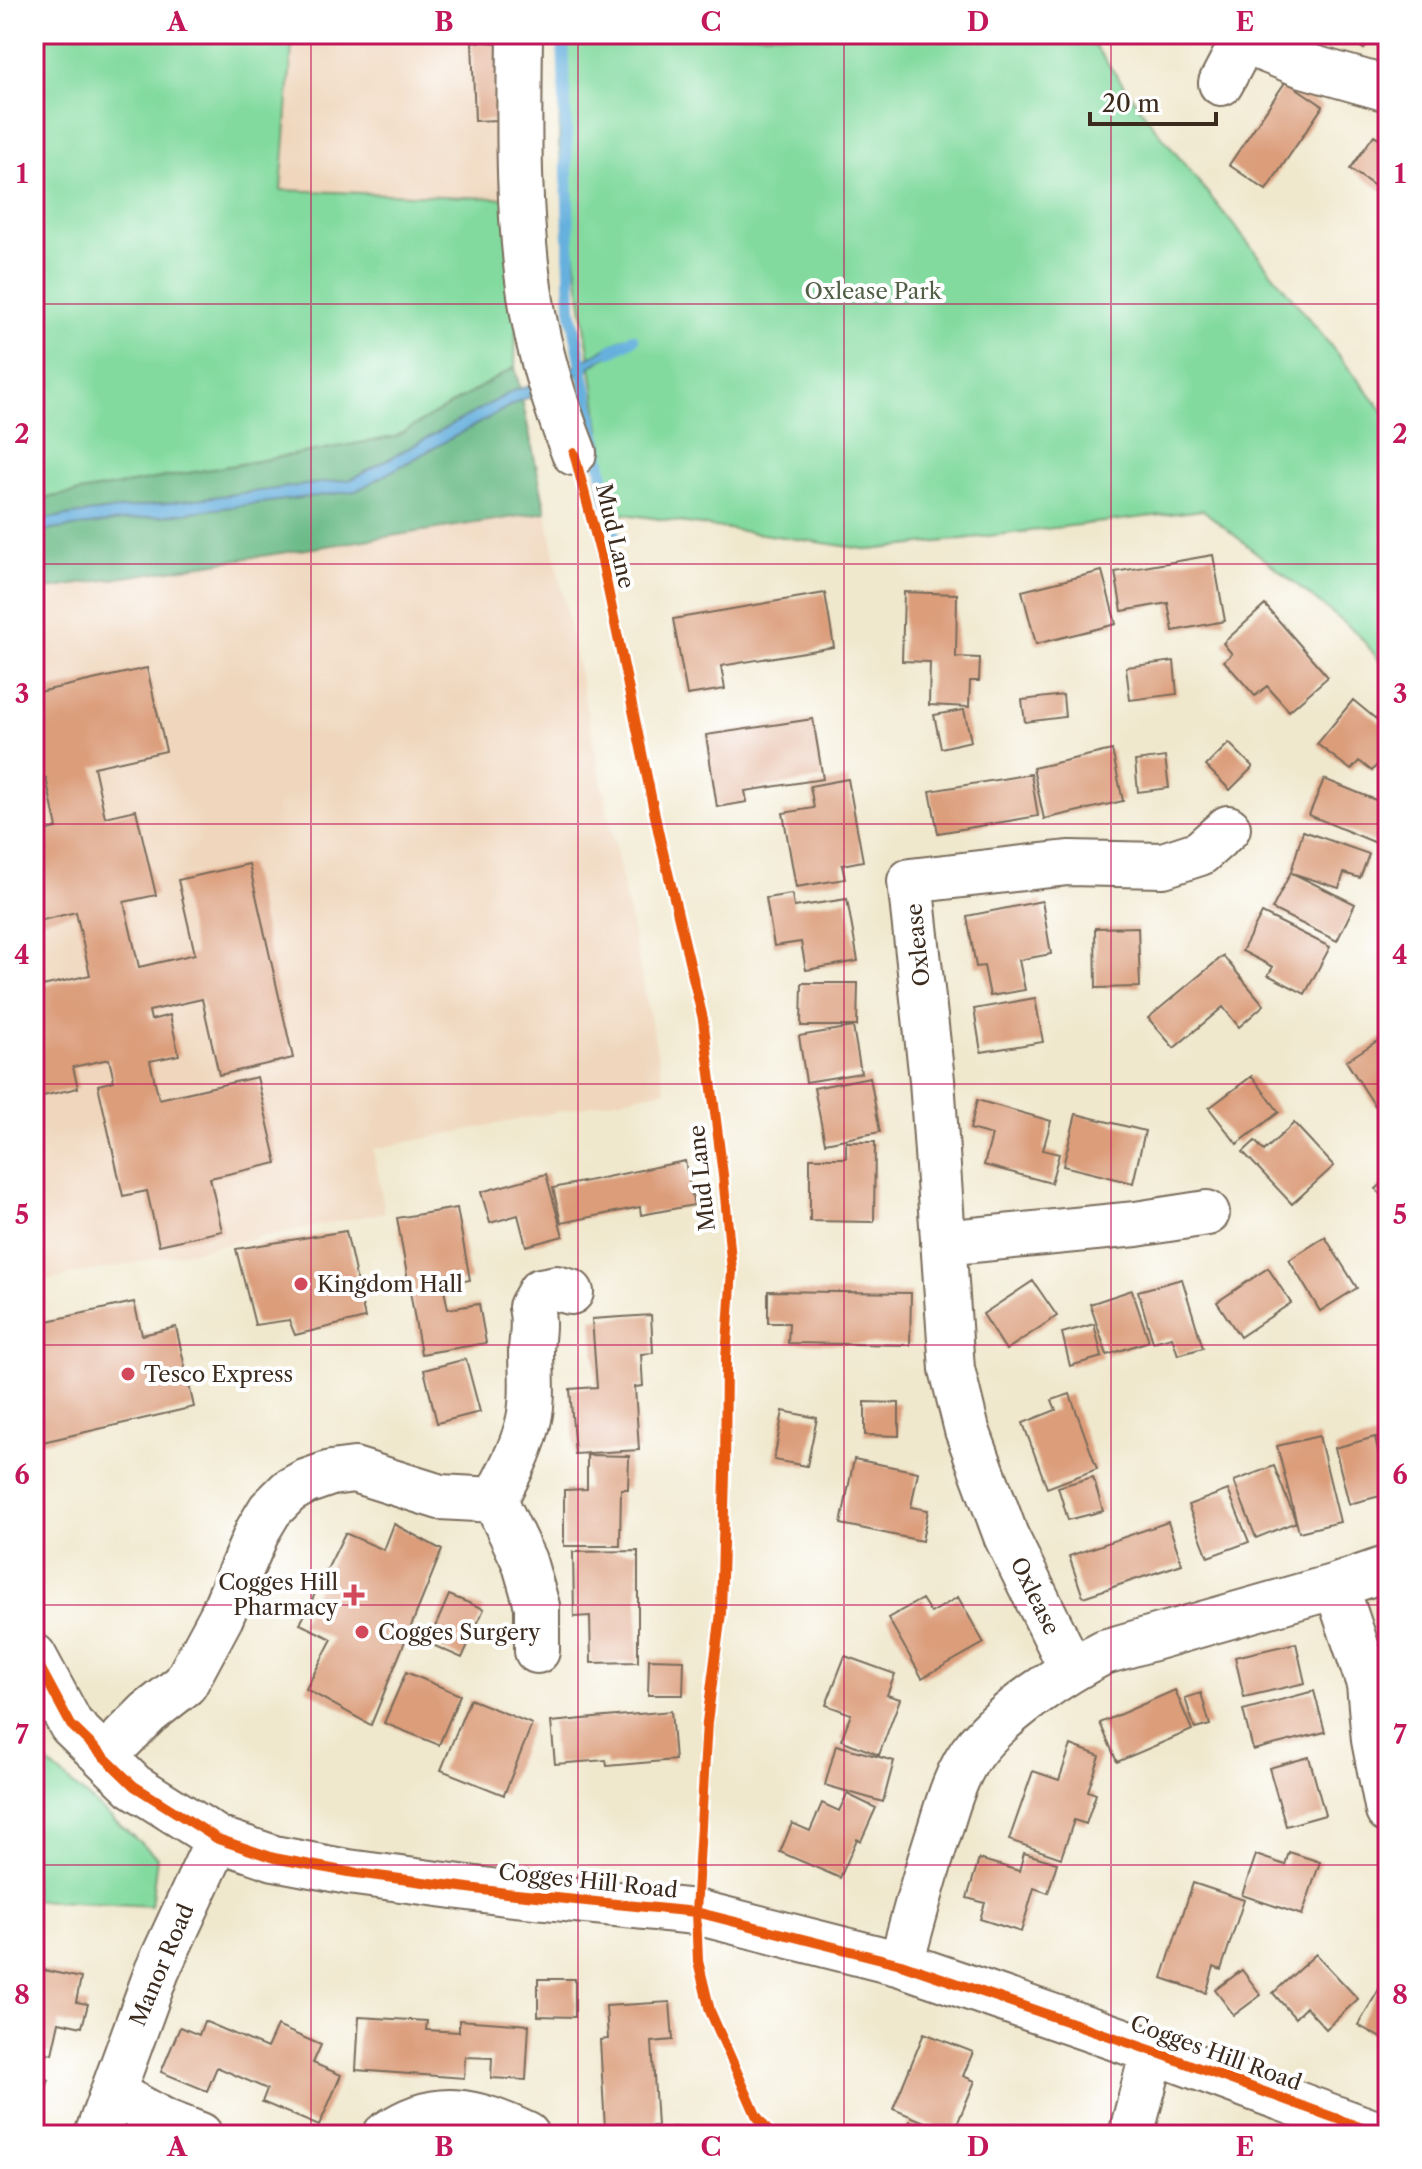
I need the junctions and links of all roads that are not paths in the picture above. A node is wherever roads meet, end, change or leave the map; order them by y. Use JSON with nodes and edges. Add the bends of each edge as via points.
{"nodes":[{"id":1,"x":520,"y":34,"type":"edge"},
{"id":2,"x":1221,"y":83,"type":"dead end"},
{"id":3,"x":1388,"y":89,"type":"edge"},
{"id":4,"x":574,"y":453,"type":"dead end"},
{"id":5,"x":1228,"y":828,"type":"dead end"},
{"id":6,"x":1207,"y":1213,"type":"dead end"},
{"id":7,"x":943,"y":1243,"type":"junction"},
{"id":8,"x":571,"y":1292,"type":"dead end"},
{"id":9,"x":495,"y":1500,"type":"junction"},
{"id":10,"x":1388,"y":1568,"type":"edge"},
{"id":11,"x":1336,"y":1586,"type":"junction"},
{"id":12,"x":537,"y":1651,"type":"dead end"},
{"id":13,"x":34,"y":1656,"type":"edge"},
{"id":14,"x":1071,"y":1668,"type":"junction"},
{"id":15,"x":104,"y":1757,"type":"junction"},
{"id":16,"x":1388,"y":1811,"type":"edge"},
{"id":17,"x":218,"y":1839,"type":"junction"},
{"id":18,"x":901,"y":1964,"type":"junction"},
{"id":19,"x":1153,"y":2051,"type":"junction"},
{"id":20,"x":114,"y":2094,"type":"junction"},
{"id":21,"x":97,"y":2135,"type":"edge"},
{"id":22,"x":200,"y":2135,"type":"edge"},
{"id":23,"x":385,"y":2135,"type":"edge"},
{"id":24,"x":527,"y":2135,"type":"edge"},
{"id":25,"x":1131,"y":2135,"type":"edge"},
{"id":26,"x":1381,"y":2135,"type":"edge"}],
"edges":[{"from":1,"to":4,"type":"street","via":[[519,169],[531,302],[554,401]]},
{"from":2,"to":3,"type":"street","via":[[1243,41]]},
{"from":5,"to":7,"type":"street","name":"Oxlease","via":[[1200,853],[1163,865],[1068,863],[910,881]]},
{"from":6,"to":7,"type":"street"},
{"from":7,"to":14,"type":"street","name":"Oxlease","via":[[952,1369],[967,1430],[1006,1536]]},
{"from":8,"to":9,"type":"street","via":[[540,1291],[531,1307],[535,1323],[529,1420]]},
{"from":9,"to":12,"type":"street","via":[[524,1561],[537,1606]]},
{"from":9,"to":15,"type":"street","via":[[440,1497],[354,1470],[331,1473],[289,1491],[258,1530],[185,1684]]},
{"from":10,"to":11,"type":"street"},
{"from":11,"to":14,"type":"street","via":[[1104,1652]]},
{"from":11,"to":16,"type":"street","via":[[1369,1684]]},
{"from":13,"to":15,"type":"street","name":"Cogges Hill Road","via":[[71,1725]]},
{"from":14,"to":18,"type":"street","via":[[975,1747],[952,1791]]},
{"from":15,"to":17,"type":"street","name":"Cogges Hill Road","via":[[134,1786]]},
{"from":17,"to":18,"type":"street","name":"Cogges Hill Road","via":[[274,1858],[348,1872],[696,1912]]},
{"from":17,"to":20,"type":"street","name":"Manor Road","via":[[157,1971]]},
{"from":18,"to":19,"type":"street","name":"Cogges Hill Road"},
{"from":19,"to":25,"type":"street","name":"Cogges Hill Road"},
{"from":19,"to":26,"type":"street","name":"Cogges Hill Road"},
{"from":20,"to":21,"type":"street","name":"Manor Road"},
{"from":20,"to":22,"type":"street"},
{"from":23,"to":24,"type":"street","via":[[407,2120],[461,2112]]}]}
